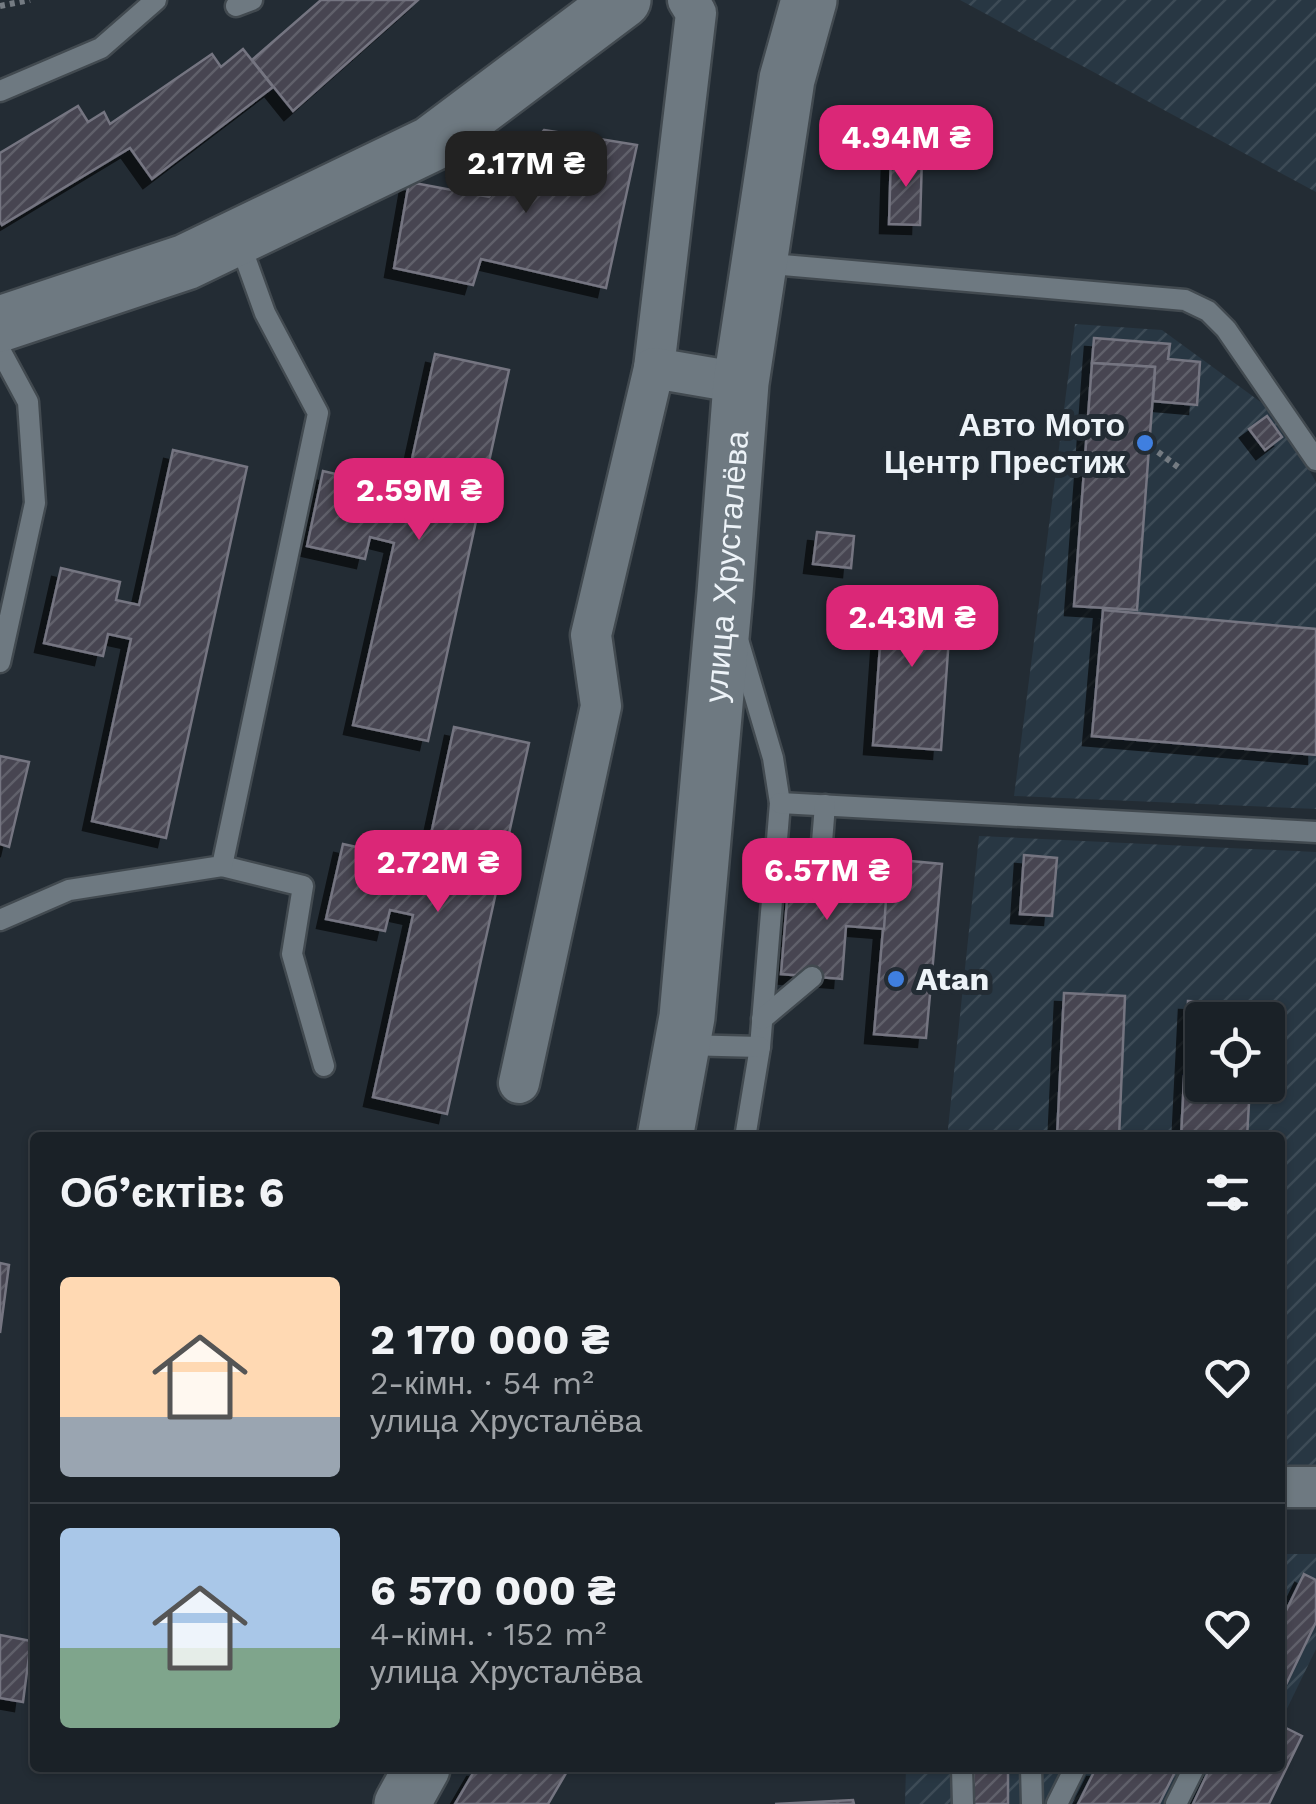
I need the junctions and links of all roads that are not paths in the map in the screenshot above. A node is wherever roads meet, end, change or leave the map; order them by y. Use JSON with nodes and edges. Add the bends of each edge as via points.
{"nodes":[{"id":1,"x":156,"y":0,"type":"edge"},
{"id":2,"x":623,"y":0,"type":"edge"},
{"id":3,"x":688,"y":0,"type":"edge"},
{"id":4,"x":809,"y":0,"type":"edge"},
{"id":5,"x":0,"y":90,"type":"edge"},
{"id":6,"x":238,"y":236,"type":"junction"},
{"id":7,"x":758,"y":263,"type":"junction"},
{"id":8,"x":0,"y":324,"type":"edge"},
{"id":9,"x":0,"y":350,"type":"edge"},
{"id":10,"x":654,"y":368,"type":"junction"},
{"id":11,"x":741,"y":383,"type":"junction"},
{"id":12,"x":1316,"y":460,"type":"edge"},
{"id":13,"x":725,"y":593,"type":"junction"},
{"id":14,"x":0,"y":662,"type":"edge"},
{"id":15,"x":780,"y":803,"type":"junction"},
{"id":16,"x":825,"y":806,"type":"junction"},
{"id":17,"x":1316,"y":832,"type":"edge"},
{"id":18,"x":222,"y":866,"type":"junction"},
{"id":19,"x":820,"y":878,"type":"dead end"},
{"id":20,"x":0,"y":920,"type":"edge"},
{"id":21,"x":812,"y":977,"type":"dead end"},
{"id":22,"x":762,"y":1019,"type":"junction"},
{"id":23,"x":683,"y":1044,"type":"junction"},
{"id":24,"x":760,"y":1047,"type":"junction"},
{"id":25,"x":324,"y":1066,"type":"dead end"},
{"id":26,"x":519,"y":1082,"type":"dead end"},
{"id":27,"x":665,"y":1132,"type":"edge"},
{"id":28,"x":746,"y":1132,"type":"edge"},
{"id":29,"x":1285,"y":1487,"type":"edge"},
{"id":30,"x":1316,"y":1488,"type":"edge"},
{"id":31,"x":420,"y":1772,"type":"edge"},
{"id":32,"x":962,"y":1772,"type":"edge"},
{"id":33,"x":1031,"y":1772,"type":"edge"},
{"id":34,"x":1073,"y":1772,"type":"edge"},
{"id":35,"x":1192,"y":1772,"type":"edge"},
{"id":36,"x":402,"y":1804,"type":"edge"},
{"id":37,"x":963,"y":1804,"type":"edge"},
{"id":38,"x":1032,"y":1804,"type":"edge"},
{"id":39,"x":1057,"y":1804,"type":"edge"},
{"id":40,"x":1176,"y":1804,"type":"edge"}],
"edges":[{"from":1,"to":5,"type":"lane","via":[[101,48]]},
{"from":2,"to":6,"type":"main road","via":[[431,144]]},
{"from":3,"to":10,"type":"street","via":[[696,12]]},
{"from":4,"to":7,"type":"main road","name":"улица Хрусталёва","via":[[787,79]]},
{"from":6,"to":8,"type":"main road","via":[[186,262]]},
{"from":6,"to":18,"type":"lane","via":[[266,313],[318,413]]},
{"from":7,"to":11,"type":"main road","name":"улица Хрусталёва"},
{"from":7,"to":12,"type":"lane","via":[[1184,300],[1226,330]]},
{"from":9,"to":14,"type":"lane","via":[[28,402],[35,502]]},
{"from":10,"to":11,"type":"street"},
{"from":10,"to":26,"type":"street","via":[[591,635],[601,706]]},
{"from":11,"to":13,"type":"main road","name":"улица Хрусталёва"},
{"from":13,"to":15,"type":"lane"},
{"from":13,"to":23,"type":"main road","name":"улица Хрусталёва"},
{"from":15,"to":16,"type":"lane"},
{"from":15,"to":22,"type":"lane"},
{"from":16,"to":17,"type":"lane"},
{"from":16,"to":19,"type":"lane"},
{"from":18,"to":20,"type":"lane","via":[[69,890]]},
{"from":18,"to":25,"type":"lane","via":[[303,886],[292,954]]},
{"from":21,"to":22,"type":"lane"},
{"from":22,"to":24,"type":"lane"},
{"from":23,"to":24,"type":"lane"},
{"from":23,"to":27,"type":"main road","name":"улица Хрусталёва"},
{"from":24,"to":28,"type":"lane"},
{"from":29,"to":30,"type":"street"},
{"from":31,"to":36,"type":"main road"},
{"from":32,"to":37,"type":"lane"},
{"from":33,"to":38,"type":"lane"},
{"from":34,"to":39,"type":"lane"},
{"from":35,"to":40,"type":"lane"}]}
